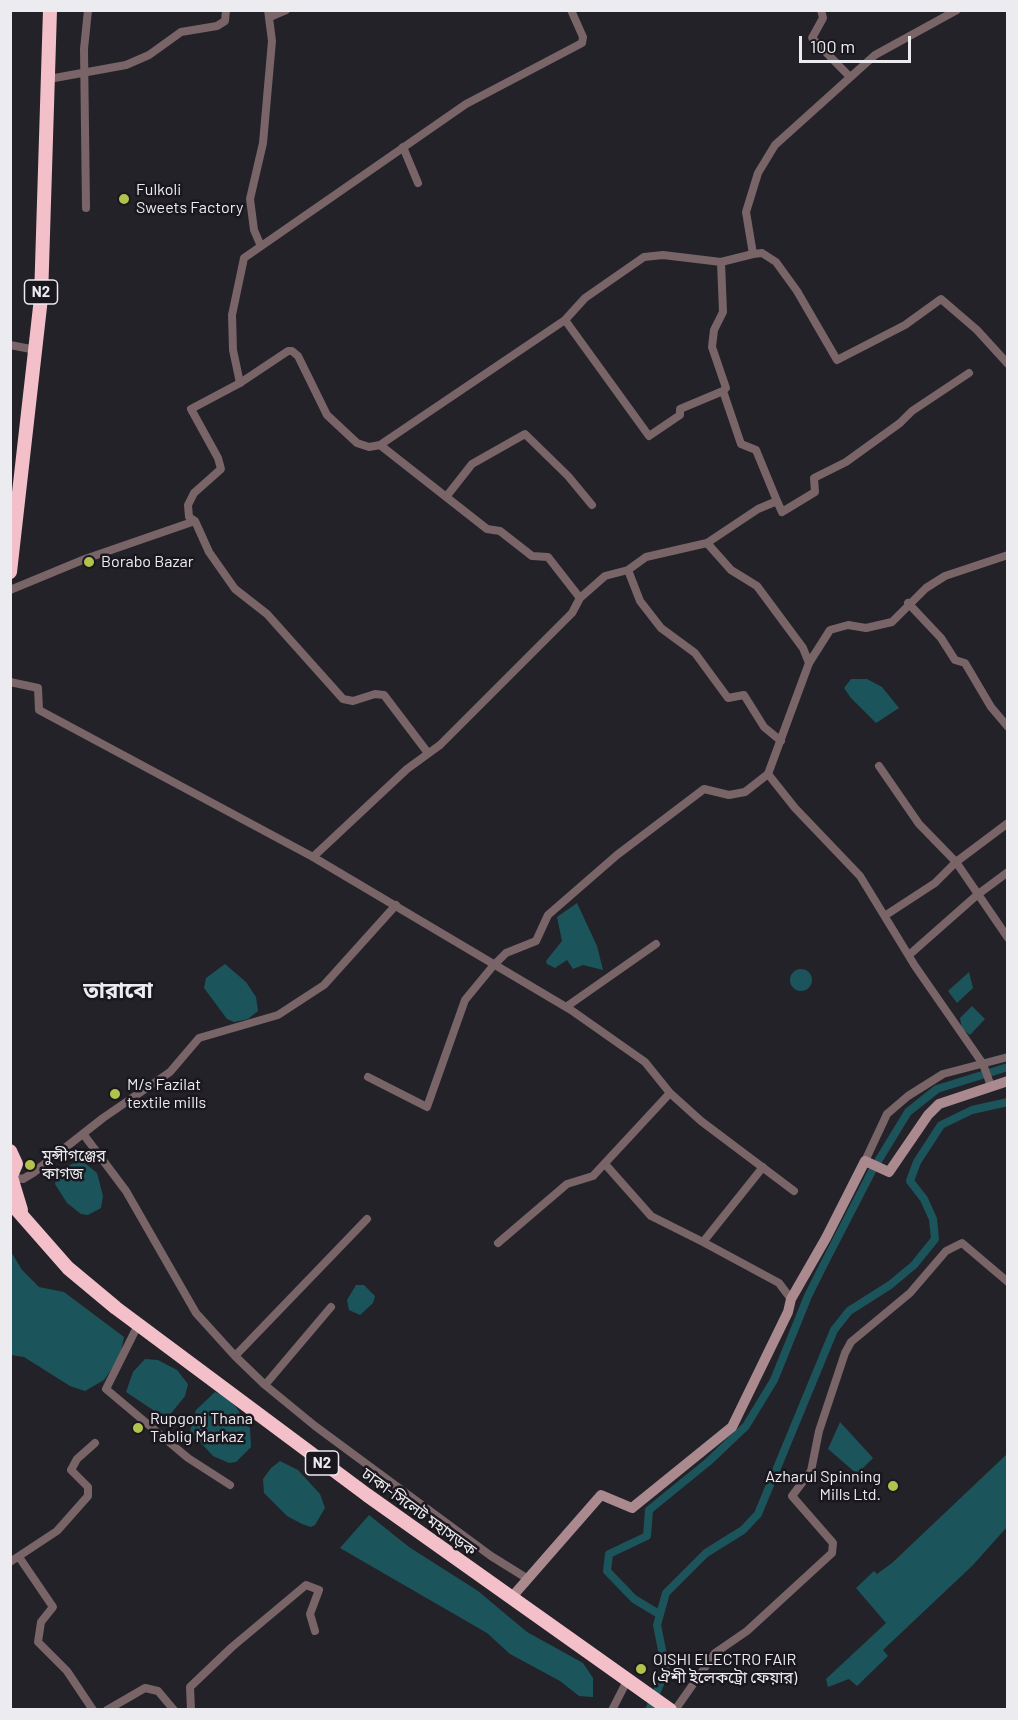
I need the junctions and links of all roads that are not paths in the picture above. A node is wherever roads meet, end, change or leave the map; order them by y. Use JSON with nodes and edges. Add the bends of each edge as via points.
{"nodes":[{"id":1,"x":50,"y":10,"type":"edge"},
{"id":2,"x":88,"y":10,"type":"edge"},
{"id":3,"x":226,"y":10,"type":"edge"},
{"id":4,"x":286,"y":10,"type":"edge"},
{"id":5,"x":571,"y":10,"type":"edge"},
{"id":6,"x":821,"y":10,"type":"edge"},
{"id":7,"x":957,"y":10,"type":"edge"},
{"id":8,"x":269,"y":14,"type":"edge"},
{"id":9,"x":84,"y":72,"type":"junction"},
{"id":10,"x":850,"y":77,"type":"junction"},
{"id":11,"x":49,"y":79,"type":"junction"},
{"id":12,"x":403,"y":147,"type":"junction"},
{"id":13,"x":418,"y":183,"type":"dead end"},
{"id":14,"x":86,"y":208,"type":"dead end"},
{"id":15,"x":260,"y":244,"type":"junction"},
{"id":16,"x":753,"y":254,"type":"junction"},
{"id":17,"x":721,"y":262,"type":"junction"},
{"id":18,"x":565,"y":320,"type":"junction"},
{"id":19,"x":10,"y":345,"type":"edge"},
{"id":20,"x":36,"y":350,"type":"junction"},
{"id":21,"x":1008,"y":364,"type":"edge"},
{"id":22,"x":969,"y":373,"type":"dead end"},
{"id":23,"x":240,"y":383,"type":"junction"},
{"id":24,"x":723,"y":391,"type":"junction"},
{"id":25,"x":380,"y":446,"type":"junction"},
{"id":26,"x":446,"y":497,"type":"junction"},
{"id":27,"x":777,"y":501,"type":"junction"},
{"id":28,"x":592,"y":504,"type":"dead end"},
{"id":29,"x":195,"y":521,"type":"junction"},
{"id":30,"x":707,"y":543,"type":"junction"},
{"id":31,"x":1008,"y":555,"type":"edge"},
{"id":32,"x":628,"y":570,"type":"junction"},
{"id":33,"x":10,"y":572,"type":"edge"},
{"id":34,"x":10,"y":591,"type":"edge"},
{"id":35,"x":580,"y":598,"type":"junction"},
{"id":36,"x":909,"y":603,"type":"junction"},
{"id":37,"x":810,"y":663,"type":"junction"},
{"id":38,"x":10,"y":682,"type":"edge"},
{"id":39,"x":1008,"y":727,"type":"edge"},
{"id":40,"x":781,"y":741,"type":"junction"},
{"id":41,"x":428,"y":753,"type":"junction"},
{"id":42,"x":879,"y":766,"type":"dead end"},
{"id":43,"x":768,"y":774,"type":"junction"},
{"id":44,"x":1008,"y":823,"type":"edge"},
{"id":45,"x":313,"y":857,"type":"junction"},
{"id":46,"x":956,"y":862,"type":"junction"},
{"id":47,"x":1008,"y":872,"type":"edge"},
{"id":48,"x":976,"y":895,"type":"junction"},
{"id":49,"x":396,"y":905,"type":"junction"},
{"id":50,"x":886,"y":915,"type":"junction"},
{"id":51,"x":1008,"y":938,"type":"edge"},
{"id":52,"x":656,"y":944,"type":"dead end"},
{"id":53,"x":909,"y":955,"type":"junction"},
{"id":54,"x":493,"y":966,"type":"junction"},
{"id":55,"x":566,"y":1007,"type":"junction"},
{"id":56,"x":1008,"y":1057,"type":"edge"},
{"id":57,"x":984,"y":1065,"type":"junction"},
{"id":58,"x":368,"y":1077,"type":"dead end"},
{"id":59,"x":1008,"y":1081,"type":"edge"},
{"id":60,"x":992,"y":1086,"type":"junction"},
{"id":61,"x":670,"y":1093,"type":"junction"},
{"id":62,"x":84,"y":1135,"type":"junction"},
{"id":63,"x":10,"y":1151,"type":"edge"},
{"id":64,"x":865,"y":1161,"type":"junction"},
{"id":65,"x":605,"y":1164,"type":"junction"},
{"id":66,"x":763,"y":1167,"type":"junction"},
{"id":67,"x":11,"y":1178,"type":"edge"},
{"id":68,"x":794,"y":1191,"type":"dead end"},
{"id":69,"x":10,"y":1202,"type":"edge"},
{"id":70,"x":22,"y":1213,"type":"junction"},
{"id":71,"x":367,"y":1219,"type":"dead end"},
{"id":72,"x":703,"y":1242,"type":"junction"},
{"id":73,"x":498,"y":1243,"type":"dead end"},
{"id":74,"x":1008,"y":1282,"type":"edge"},
{"id":75,"x":791,"y":1299,"type":"junction"},
{"id":76,"x":331,"y":1307,"type":"dead end"},
{"id":77,"x":138,"y":1325,"type":"junction"},
{"id":78,"x":235,"y":1356,"type":"junction"},
{"id":79,"x":265,"y":1385,"type":"junction"},
{"id":80,"x":95,"y":1443,"type":"dead end"},
{"id":81,"x":230,"y":1485,"type":"dead end"},
{"id":82,"x":19,"y":1557,"type":"junction"},
{"id":83,"x":10,"y":1562,"type":"edge"},
{"id":84,"x":528,"y":1579,"type":"junction"},
{"id":85,"x":511,"y":1598,"type":"junction"},
{"id":86,"x":315,"y":1631,"type":"dead end"},
{"id":87,"x":628,"y":1679,"type":"junction"},
{"id":88,"x":671,"y":1709,"type":"edge"},
{"id":89,"x":93,"y":1710,"type":"edge"},
{"id":90,"x":107,"y":1710,"type":"edge"},
{"id":91,"x":174,"y":1710,"type":"edge"},
{"id":92,"x":191,"y":1710,"type":"edge"},
{"id":93,"x":612,"y":1710,"type":"edge"}],
"edges":[{"from":1,"to":11,"type":"highway","number":"N2"},
{"from":2,"to":9,"type":"street"},
{"from":3,"to":9,"type":"street","via":[[225,21],[217,26],[181,32],[149,56]]},
{"from":4,"to":8,"type":"street"},
{"from":5,"to":12,"type":"street","via":[[582,43],[466,104]]},
{"from":6,"to":10,"type":"street","via":[[823,18],[812,38]]},
{"from":7,"to":10,"type":"street","via":[[875,55]]},
{"from":8,"to":15,"type":"street","via":[[272,40],[261,158],[250,199]]},
{"from":9,"to":11,"type":"street"},
{"from":9,"to":14,"type":"street"},
{"from":10,"to":16,"type":"street","via":[[775,145],[758,173],[746,212]]},
{"from":11,"to":20,"type":"highway","number":"N2"},
{"from":12,"to":13,"type":"street"},
{"from":12,"to":15,"type":"street"},
{"from":15,"to":23,"type":"street","via":[[244,258],[232,315],[233,350]]},
{"from":16,"to":17,"type":"street"},
{"from":16,"to":21,"type":"street","via":[[762,253],[776,262],[837,360],[905,325],[941,299]]},
{"from":17,"to":18,"type":"street","via":[[663,255],[644,257],[585,298]]},
{"from":17,"to":24,"type":"street","via":[[723,312],[714,330],[712,347],[726,388]]},
{"from":18,"to":24,"type":"street","via":[[649,436],[680,415],[680,409]]},
{"from":18,"to":25,"type":"street"},
{"from":19,"to":20,"type":"street"},
{"from":20,"to":33,"type":"highway","number":"N2"},
{"from":22,"to":27,"type":"street","via":[[846,462],[814,478],[815,492],[782,512]]},
{"from":23,"to":25,"type":"street","via":[[292,351],[327,415],[357,443]]},
{"from":23,"to":29,"type":"street","via":[[191,409],[221,469],[194,493],[188,505],[189,517]]},
{"from":24,"to":27,"type":"street","via":[[741,444],[756,450]]},
{"from":25,"to":26,"type":"street"},
{"from":26,"to":28,"type":"street","via":[[472,464],[525,434]]},
{"from":26,"to":35,"type":"street","via":[[487,529],[500,531],[532,556],[548,557]]},
{"from":27,"to":30,"type":"street","via":[[758,508]]},
{"from":29,"to":34,"type":"street","via":[[85,559]]},
{"from":29,"to":41,"type":"street","via":[[209,552],[235,589],[267,614],[344,699],[384,695]]},
{"from":30,"to":32,"type":"street","via":[[646,557]]},
{"from":30,"to":37,"type":"street","via":[[730,570],[757,586]]},
{"from":31,"to":36,"type":"street","via":[[945,576]]},
{"from":32,"to":35,"type":"street","via":[[604,576]]},
{"from":32,"to":40,"type":"street","via":[[640,601],[661,628],[696,653],[728,698],[744,695],[764,727]]},
{"from":35,"to":41,"type":"street","via":[[572,613]]},
{"from":36,"to":37,"type":"street","via":[[892,622],[830,630]]},
{"from":36,"to":39,"type":"street","via":[[942,638],[955,660],[965,663]]},
{"from":37,"to":40,"type":"street"},
{"from":38,"to":45,"type":"street","via":[[38,688],[39,710]]},
{"from":40,"to":43,"type":"street"},
{"from":41,"to":45,"type":"street"},
{"from":42,"to":46,"type":"street","via":[[918,824]]},
{"from":43,"to":50,"type":"street","via":[[860,876]]},
{"from":43,"to":54,"type":"street","via":[[745,792],[729,795],[704,789],[633,842],[548,915],[536,942],[506,953]]},
{"from":44,"to":46,"type":"street"},
{"from":45,"to":49,"type":"street"},
{"from":46,"to":48,"type":"street"},
{"from":46,"to":50,"type":"street","via":[[935,883]]},
{"from":47,"to":48,"type":"street"},
{"from":48,"to":51,"type":"street"},
{"from":48,"to":53,"type":"street"},
{"from":49,"to":54,"type":"street"},
{"from":49,"to":62,"type":"street","via":[[324,985],[278,1014],[199,1038],[170,1072]]},
{"from":50,"to":53,"type":"street"},
{"from":52,"to":55,"type":"street"},
{"from":53,"to":57,"type":"street"},
{"from":54,"to":55,"type":"street"},
{"from":54,"to":58,"type":"street","via":[[465,1000],[427,1107]]},
{"from":55,"to":61,"type":"street","via":[[645,1062]]},
{"from":56,"to":57,"type":"street"},
{"from":57,"to":60,"type":"street"},
{"from":57,"to":64,"type":"street","via":[[943,1074],[908,1096],[887,1114]]},
{"from":59,"to":60,"type":"street"},
{"from":60,"to":64,"type":"street","via":[[939,1104],[889,1172]]},
{"from":61,"to":65,"type":"street"},
{"from":61,"to":66,"type":"street"},
{"from":62,"to":67,"type":"street","via":[[23,1179]]},
{"from":62,"to":78,"type":"street","via":[[126,1191],[196,1313]]},
{"from":63,"to":67,"type":"highway","number":"N2","via":[[16,1164]]},
{"from":64,"to":75,"type":"street"},
{"from":65,"to":72,"type":"street","via":[[651,1216]]},
{"from":65,"to":73,"type":"street","via":[[593,1176],[567,1184]]},
{"from":66,"to":68,"type":"street"},
{"from":66,"to":72,"type":"street"},
{"from":67,"to":70,"type":"highway","name":"ঢাকা-সিলেট মহাসড়ক","number":"N2"},
{"from":69,"to":70,"type":"highway","name":"ঢাকা-সিলেট মহাসড়ক","number":"N2"},
{"from":70,"to":77,"type":"highway","name":"ঢাকা-সিলেট মহাসড়ক","number":"N2","via":[[68,1268]]},
{"from":71,"to":78,"type":"street"},
{"from":72,"to":75,"type":"street","via":[[779,1283]]},
{"from":74,"to":88,"type":"street","via":[[962,1243],[946,1251],[910,1293],[851,1342],[819,1431],[811,1471],[792,1496],[834,1543],[832,1553],[747,1630],[715,1653]]},
{"from":75,"to":84,"type":"street","via":[[732,1427],[632,1508],[601,1495]]},
{"from":76,"to":79,"type":"street"},
{"from":77,"to":81,"type":"street","via":[[106,1389],[188,1458]]},
{"from":77,"to":85,"type":"highway","name":"ঢাকা-সিলেট মহাসড়ক","number":"N2","via":[[264,1421]]},
{"from":78,"to":79,"type":"street"},
{"from":79,"to":84,"type":"street","via":[[491,1556]]},
{"from":80,"to":82,"type":"street","via":[[71,1470],[88,1486],[88,1496],[57,1531]]},
{"from":82,"to":83,"type":"street"},
{"from":82,"to":89,"type":"street","via":[[53,1607],[40,1622],[38,1642],[67,1671]]},
{"from":84,"to":85,"type":"street"},
{"from":85,"to":87,"type":"highway","name":"ঢাকা-সিলেট মহাসড়ক","number":"N2"},
{"from":86,"to":92,"type":"street","via":[[310,1614],[319,1590],[306,1585],[190,1687]]},
{"from":87,"to":88,"type":"highway","name":"ঢাকা-সিলেট মহাসড়ক","number":"N2"},
{"from":87,"to":93,"type":"street"},
{"from":90,"to":91,"type":"street","via":[[145,1688],[158,1691]]}]}
